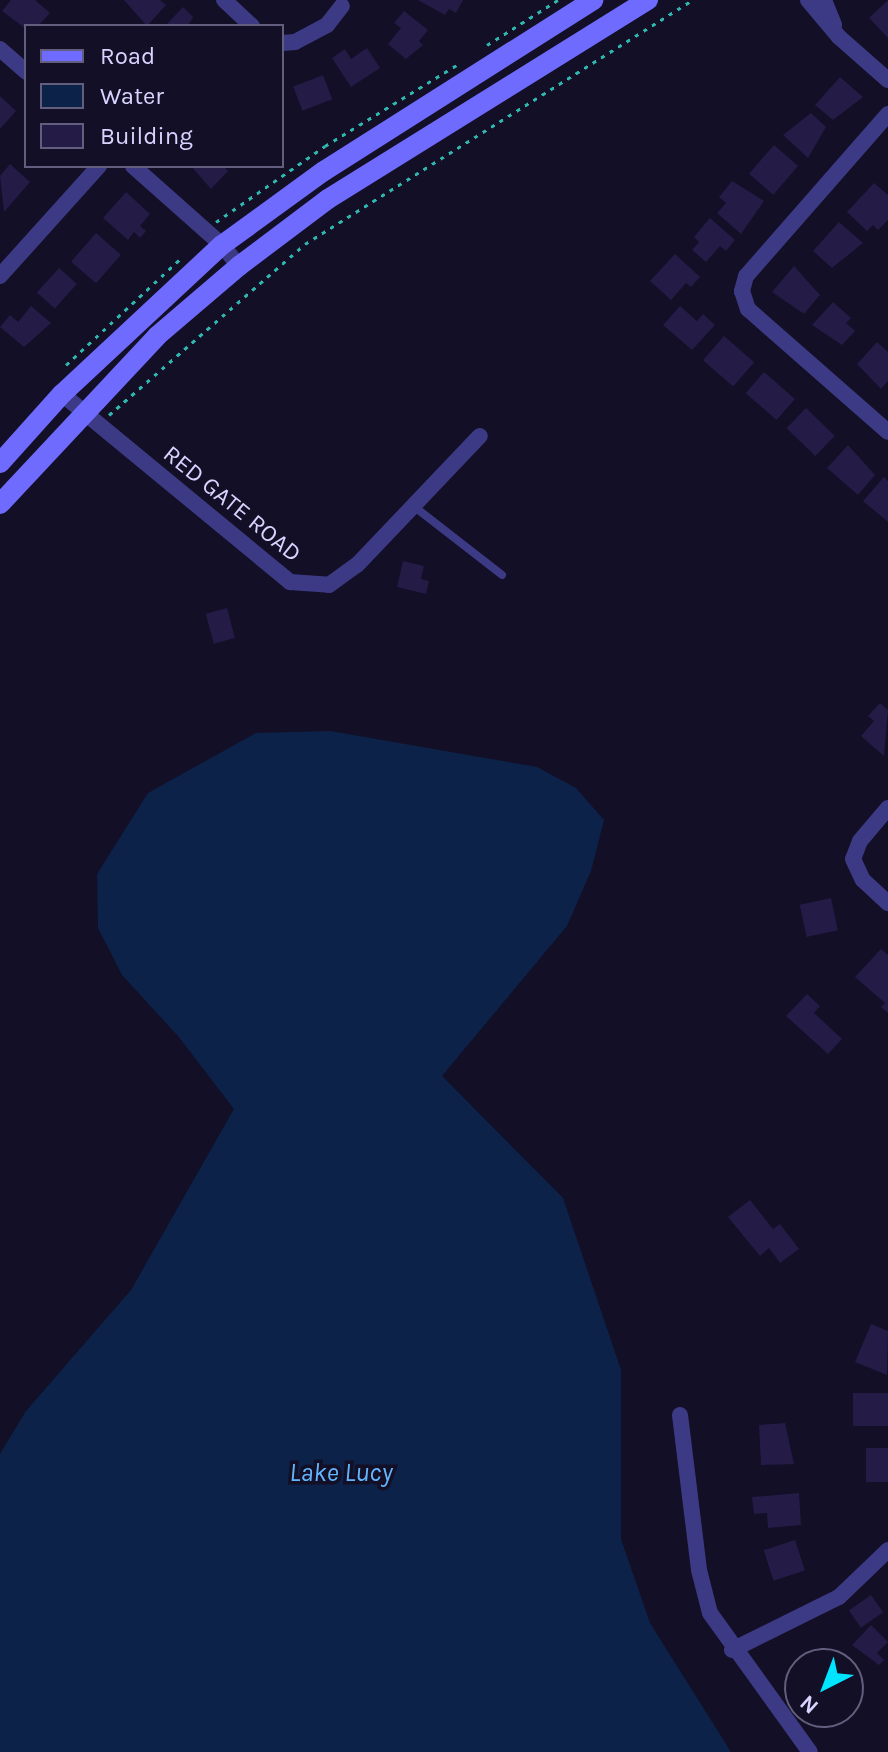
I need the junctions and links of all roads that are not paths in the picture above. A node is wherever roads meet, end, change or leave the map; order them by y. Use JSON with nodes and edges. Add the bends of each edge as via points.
{"nodes":[{"id":1,"x":224,"y":0,"type":"edge"},
{"id":2,"x":593,"y":0,"type":"edge"},
{"id":3,"x":648,"y":0,"type":"edge"},
{"id":4,"x":808,"y":0,"type":"edge"},
{"id":5,"x":824,"y":0,"type":"edge"},
{"id":6,"x":342,"y":6,"type":"dead end"},
{"id":7,"x":250,"y":24,"type":"edge"},
{"id":8,"x":839,"y":37,"type":"junction"},
{"id":9,"x":284,"y":43,"type":"edge"},
{"id":10,"x":0,"y":49,"type":"edge"},
{"id":11,"x":24,"y":70,"type":"edge"},
{"id":12,"x":888,"y":80,"type":"edge"},
{"id":13,"x":888,"y":114,"type":"edge"},
{"id":14,"x":97,"y":168,"type":"edge"},
{"id":15,"x":135,"y":168,"type":"edge"},
{"id":16,"x":222,"y":245,"type":"junction"},
{"id":17,"x":239,"y":266,"type":"junction"},
{"id":18,"x":0,"y":276,"type":"edge"},
{"id":19,"x":62,"y":394,"type":"junction"},
{"id":20,"x":90,"y":418,"type":"junction"},
{"id":21,"x":888,"y":432,"type":"edge"},
{"id":22,"x":480,"y":436,"type":"dead end"},
{"id":23,"x":0,"y":463,"type":"edge"},
{"id":24,"x":0,"y":504,"type":"edge"},
{"id":25,"x":416,"y":508,"type":"junction"},
{"id":26,"x":502,"y":575,"type":"dead end"},
{"id":27,"x":888,"y":808,"type":"edge"},
{"id":28,"x":888,"y":903,"type":"edge"},
{"id":29,"x":680,"y":1415,"type":"dead end"},
{"id":30,"x":888,"y":1550,"type":"edge"},
{"id":31,"x":732,"y":1650,"type":"junction"},
{"id":32,"x":810,"y":1752,"type":"edge"}],
"edges":[{"from":1,"to":7,"type":"street"},
{"from":2,"to":16,"type":"street","via":[[324,171]]},
{"from":3,"to":17,"type":"street","via":[[328,199]]},
{"from":4,"to":8,"type":"street"},
{"from":5,"to":8,"type":"street"},
{"from":6,"to":9,"type":"street","via":[[327,25]]},
{"from":8,"to":12,"type":"street"},
{"from":10,"to":11,"type":"street"},
{"from":13,"to":21,"type":"street","via":[[746,276],[742,291],[748,309]]},
{"from":14,"to":18,"type":"street"},
{"from":15,"to":16,"type":"street"},
{"from":16,"to":17,"type":"street"},
{"from":16,"to":19,"type":"street"},
{"from":17,"to":20,"type":"street","via":[[157,336]]},
{"from":19,"to":20,"type":"street","name":"RED GATE ROAD"},
{"from":19,"to":23,"type":"street"},
{"from":20,"to":24,"type":"street"},
{"from":20,"to":25,"type":"street","name":"RED GATE ROAD","via":[[290,582],[329,585]]},
{"from":22,"to":25,"type":"street","name":"RED GATE ROAD"},
{"from":25,"to":26,"type":"lane"},
{"from":27,"to":28,"type":"street","via":[[860,841],[853,859],[863,880]]},
{"from":29,"to":31,"type":"street","via":[[699,1570],[710,1613]]},
{"from":30,"to":31,"type":"street","via":[[839,1597]]},
{"from":31,"to":32,"type":"street"}]}
